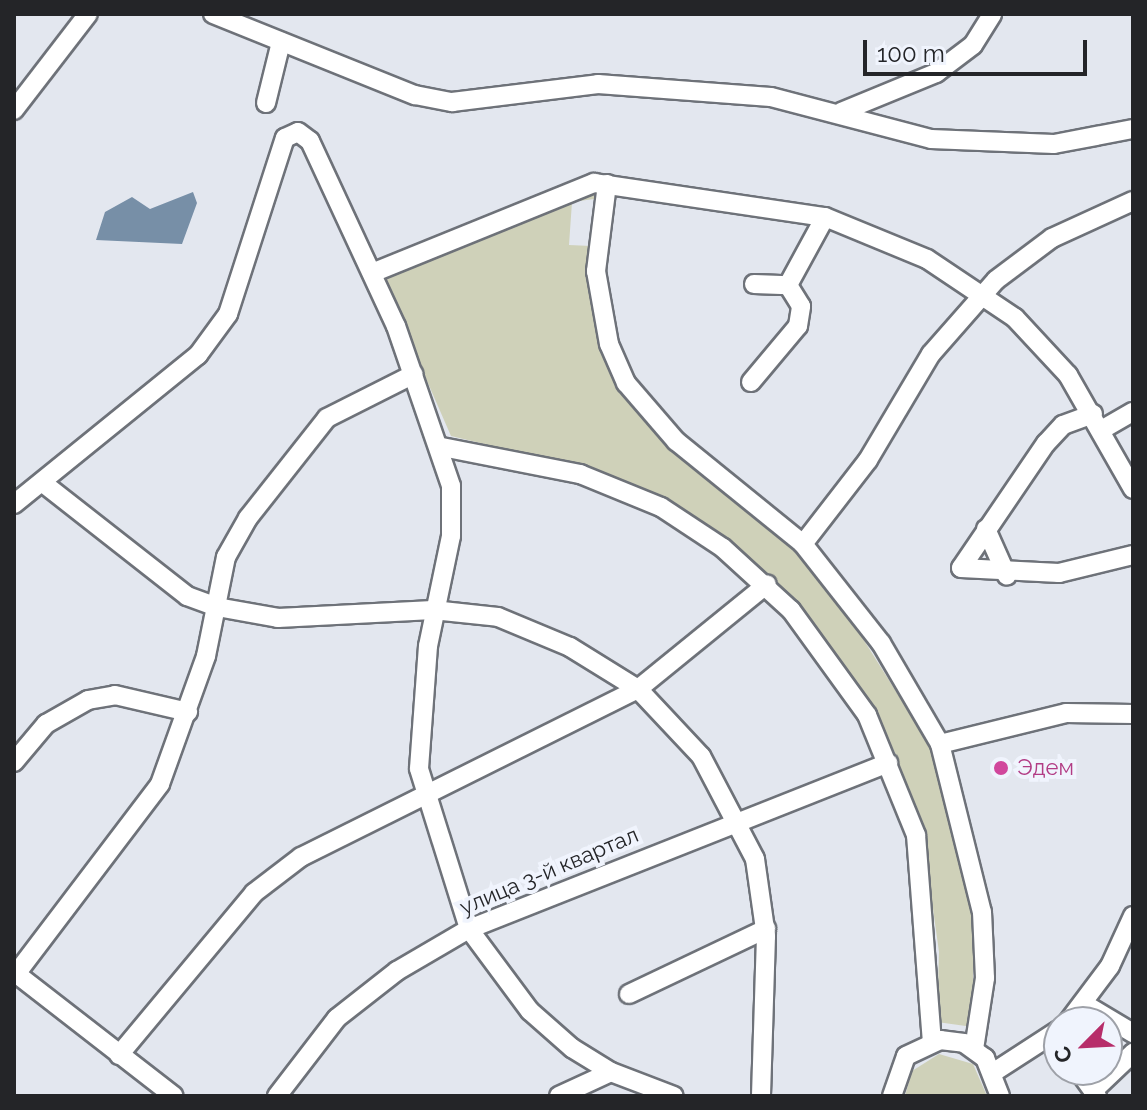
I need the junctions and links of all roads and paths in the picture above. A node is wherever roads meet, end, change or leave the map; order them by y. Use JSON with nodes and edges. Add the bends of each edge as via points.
{"nodes":[{"id":1,"x":88,"y":14,"type":"edge"},
{"id":2,"x":213,"y":14,"type":"edge"},
{"id":3,"x":992,"y":14,"type":"edge"},
{"id":4,"x":281,"y":42,"type":"junction"},
{"id":5,"x":266,"y":103,"type":"dead end"},
{"id":6,"x":14,"y":110,"type":"edge"},
{"id":7,"x":841,"y":112,"type":"junction"},
{"id":8,"x":1133,"y":129,"type":"edge"},
{"id":9,"x":607,"y":184,"type":"junction"},
{"id":10,"x":1133,"y":201,"type":"edge"},
{"id":11,"x":825,"y":217,"type":"junction"},
{"id":12,"x":372,"y":273,"type":"junction"},
{"id":13,"x":754,"y":284,"type":"dead end"},
{"id":14,"x":788,"y":285,"type":"junction"},
{"id":15,"x":983,"y":295,"type":"junction"},
{"id":16,"x":414,"y":374,"type":"junction"},
{"id":17,"x":751,"y":382,"type":"dead end"},
{"id":18,"x":1133,"y":412,"type":"edge"},
{"id":19,"x":1098,"y":421,"type":"junction"},
{"id":20,"x":442,"y":447,"type":"junction"},
{"id":21,"x":43,"y":483,"type":"junction"},
{"id":22,"x":1133,"y":489,"type":"edge"},
{"id":23,"x":14,"y":504,"type":"edge"},
{"id":24,"x":986,"y":529,"type":"junction"},
{"id":25,"x":803,"y":544,"type":"junction"},
{"id":26,"x":1133,"y":555,"type":"edge"},
{"id":27,"x":1007,"y":576,"type":"junction"},
{"id":28,"x":767,"y":584,"type":"junction"},
{"id":29,"x":217,"y":607,"type":"junction"},
{"id":30,"x":433,"y":610,"type":"junction"},
{"id":31,"x":638,"y":689,"type":"junction"},
{"id":32,"x":188,"y":712,"type":"junction"},
{"id":33,"x":1133,"y":714,"type":"edge"},
{"id":34,"x":940,"y":744,"type":"junction"},
{"id":35,"x":14,"y":762,"type":"edge"},
{"id":36,"x":888,"y":763,"type":"junction"},
{"id":37,"x":425,"y":794,"type":"junction"},
{"id":38,"x":740,"y":822,"type":"junction"},
{"id":39,"x":1133,"y":916,"type":"edge"},
{"id":40,"x":469,"y":929,"type":"junction"},
{"id":41,"x":766,"y":929,"type":"junction"},
{"id":42,"x":15,"y":973,"type":"edge"},
{"id":43,"x":629,"y":994,"type":"dead end"},
{"id":44,"x":1086,"y":1005,"type":"joint"},
{"id":45,"x":1133,"y":1033,"type":"edge"},
{"id":46,"x":932,"y":1042,"type":"junction"},
{"id":47,"x":1043,"y":1046,"type":"edge"},
{"id":48,"x":974,"y":1049,"type":"junction"},
{"id":49,"x":1133,"y":1053,"type":"edge"},
{"id":50,"x":119,"y":1055,"type":"junction"},
{"id":51,"x":611,"y":1072,"type":"junction"},
{"id":52,"x":994,"y":1072,"type":"junction"},
{"id":53,"x":1096,"y":1093,"type":"edge"},
{"id":54,"x":174,"y":1096,"type":"edge"},
{"id":55,"x":277,"y":1096,"type":"edge"},
{"id":56,"x":559,"y":1096,"type":"edge"},
{"id":57,"x":674,"y":1096,"type":"edge"},
{"id":58,"x":761,"y":1096,"type":"edge"},
{"id":59,"x":892,"y":1096,"type":"edge"},
{"id":60,"x":1000,"y":1096,"type":"edge"}],
"edges":[{"from":1,"to":6,"type":"street"},
{"from":2,"to":4,"type":"street"},
{"from":3,"to":7,"type":"street","via":[[973,45],[936,73]]},
{"from":4,"to":5,"type":"street"},
{"from":4,"to":7,"type":"street","via":[[415,95],[452,102],[598,84],[771,97]]},
{"from":7,"to":8,"type":"street","via":[[931,139],[1054,144]]},
{"from":9,"to":11,"type":"street"},
{"from":9,"to":12,"type":"street","via":[[573,187]]},
{"from":9,"to":25,"type":"street","via":[[596,271],[609,344],[626,383],[676,441]]},
{"from":10,"to":15,"type":"street","via":[[1041,245]]},
{"from":11,"to":14,"type":"street"},
{"from":11,"to":15,"type":"street","via":[[875,232]]},
{"from":12,"to":16,"type":"street"},
{"from":12,"to":21,"type":"street","via":[[310,141],[298,132],[285,138],[249,255],[214,335]]},
{"from":13,"to":14,"type":"street"},
{"from":14,"to":17,"type":"street","via":[[801,306],[798,326]]},
{"from":15,"to":19,"type":"street","via":[[1045,349]]},
{"from":15,"to":25,"type":"street","via":[[931,354],[868,460]]},
{"from":16,"to":20,"type":"street"},
{"from":16,"to":29,"type":"street","via":[[327,418],[308,437],[226,557]]},
{"from":18,"to":19,"type":"street"},
{"from":19,"to":22,"type":"street"},
{"from":19,"to":24,"type":"street","via":[[1056,432]]},
{"from":20,"to":28,"type":"street","via":[[535,462],[622,491],[693,526]]},
{"from":20,"to":30,"type":"street","via":[[451,536]]},
{"from":21,"to":23,"type":"street"},
{"from":21,"to":29,"type":"street","via":[[187,596]]},
{"from":24,"to":27,"type":"street"},
{"from":24,"to":27,"type":"street","via":[[961,568]]},
{"from":25,"to":34,"type":"street","via":[[881,643]]},
{"from":26,"to":27,"type":"street"},
{"from":28,"to":31,"type":"street"},
{"from":28,"to":36,"type":"street","via":[[846,680]]},
{"from":29,"to":30,"type":"street","via":[[278,618]]},
{"from":29,"to":32,"type":"street"},
{"from":30,"to":31,"type":"street","via":[[536,630]]},
{"from":30,"to":37,"type":"street","via":[[419,769]]},
{"from":31,"to":37,"type":"street"},
{"from":31,"to":38,"type":"street","via":[[701,756]]},
{"from":32,"to":35,"type":"street","via":[[115,695],[88,700],[46,724]]},
{"from":32,"to":42,"type":"street","via":[[160,784]]},
{"from":33,"to":34,"type":"street","via":[[1066,713]]},
{"from":34,"to":48,"type":"street","via":[[982,912],[985,978]]},
{"from":36,"to":38,"type":"street","name":"улица 3-й квартал"},
{"from":36,"to":46,"type":"street","via":[[916,835]]},
{"from":37,"to":40,"type":"street"},
{"from":37,"to":50,"type":"street","via":[[336,835],[254,893]]},
{"from":38,"to":40,"type":"street","name":"улица 3-й квартал"},
{"from":38,"to":41,"type":"street","via":[[755,859]]},
{"from":39,"to":44,"type":"street"},
{"from":40,"to":51,"type":"street","via":[[530,1011]]},
{"from":40,"to":55,"type":"street","name":"улица 3-й квартал","via":[[337,1018]]},
{"from":41,"to":43,"type":"street"},
{"from":41,"to":58,"type":"street"},
{"from":42,"to":50,"type":"street"},
{"from":44,"to":45,"type":"street"},
{"from":46,"to":48,"type":"street"},
{"from":46,"to":59,"type":"street","via":[[906,1056]]},
{"from":47,"to":52,"type":"street"},
{"from":48,"to":52,"type":"street"},
{"from":49,"to":53,"type":"street"},
{"from":50,"to":54,"type":"street"},
{"from":51,"to":56,"type":"street"},
{"from":51,"to":57,"type":"street"},
{"from":52,"to":60,"type":"street"}]}
